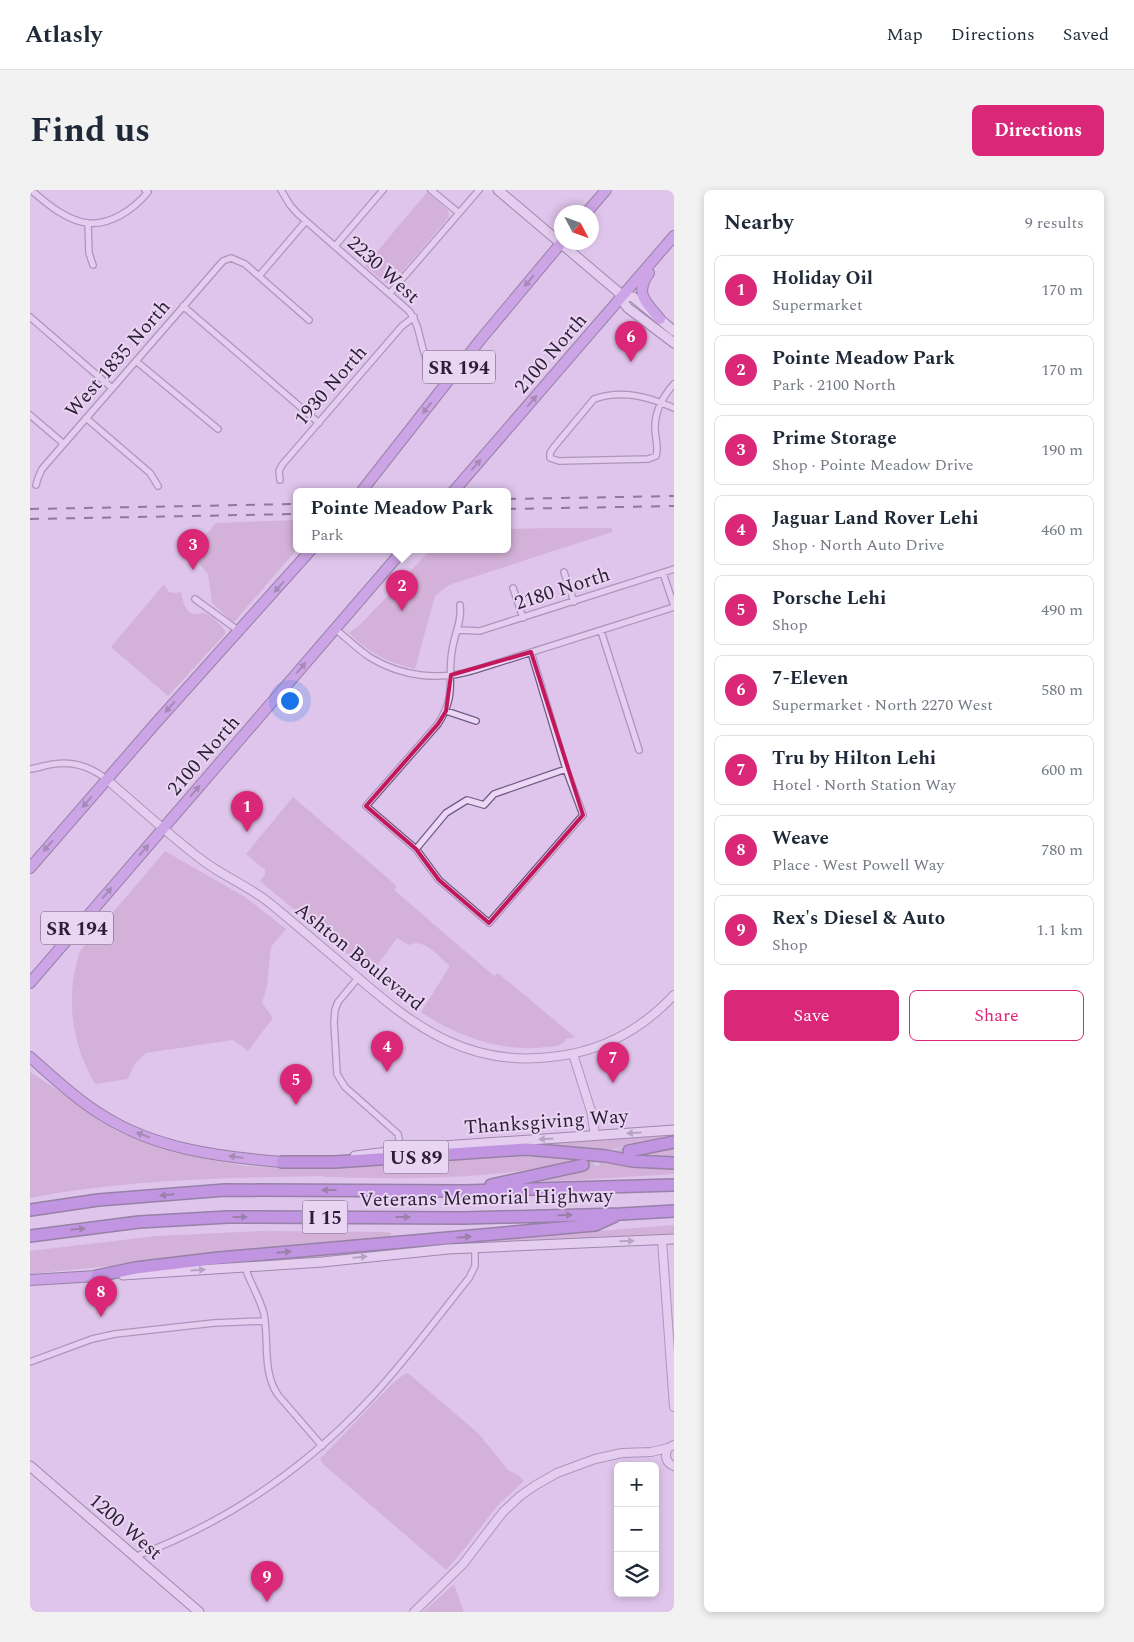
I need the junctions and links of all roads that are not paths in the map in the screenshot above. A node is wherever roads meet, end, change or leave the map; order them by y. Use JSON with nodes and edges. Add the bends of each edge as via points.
{"nodes":[{"id":1,"x":31,"y":190,"type":"edge"},
{"id":2,"x":282,"y":190,"type":"edge"},
{"id":3,"x":383,"y":190,"type":"edge"},
{"id":4,"x":431,"y":190,"type":"edge"},
{"id":5,"x":479,"y":190,"type":"edge"},
{"id":6,"x":498,"y":190,"type":"edge"},
{"id":7,"x":606,"y":190,"type":"edge"},
{"id":8,"x":146,"y":191,"type":"edge"},
{"id":9,"x":593,"y":205,"type":"edge"},
{"id":10,"x":459,"y":213,"type":"junction"},
{"id":11,"x":306,"y":221,"type":"junction"},
{"id":12,"x":88,"y":223,"type":"junction"},
{"id":13,"x":554,"y":237,"type":"edge"},
{"id":14,"x":674,"y":237,"type":"edge"},
{"id":15,"x":335,"y":246,"type":"junction"},
{"id":16,"x":555,"y":250,"type":"edge"},
{"id":17,"x":569,"y":250,"type":"edge"},
{"id":18,"x":93,"y":265,"type":"dead end"},
{"id":19,"x":259,"y":276,"type":"junction"},
{"id":20,"x":390,"y":293,"type":"junction"},
{"id":21,"x":623,"y":296,"type":"junction"},
{"id":22,"x":183,"y":306,"type":"junction"},
{"id":23,"x":414,"y":317,"type":"junction"},
{"id":24,"x":30,"y":318,"type":"edge"},
{"id":25,"x":660,"y":319,"type":"junction"},
{"id":26,"x":308,"y":320,"type":"dead end"},
{"id":27,"x":674,"y":331,"type":"edge"},
{"id":28,"x":674,"y":343,"type":"edge"},
{"id":29,"x":136,"y":361,"type":"junction"},
{"id":30,"x":447,"y":382,"type":"junction"},
{"id":31,"x":674,"y":384,"type":"edge"},
{"id":32,"x":112,"y":388,"type":"junction"},
{"id":33,"x":661,"y":402,"type":"junction"},
{"id":34,"x":674,"y":408,"type":"edge"},
{"id":35,"x":30,"y":415,"type":"edge"},
{"id":36,"x":86,"y":418,"type":"junction"},
{"id":37,"x":319,"y":423,"type":"junction"},
{"id":38,"x":218,"y":429,"type":"dead end"},
{"id":39,"x":64,"y":444,"type":"junction"},
{"id":40,"x":280,"y":480,"type":"dead end"},
{"id":41,"x":36,"y":485,"type":"dead end"},
{"id":42,"x":158,"y":486,"type":"dead end"},
{"id":43,"x":364,"y":488,"type":"edge"},
{"id":44,"x":456,"y":488,"type":"edge"},
{"id":45,"x":308,"y":553,"type":"edge"},
{"id":46,"x":401,"y":553,"type":"edge"},
{"id":47,"x":674,"y":569,"type":"edge"},
{"id":48,"x":564,"y":572,"type":"dead end"},
{"id":49,"x":663,"y":573,"type":"junction"},
{"id":50,"x":513,"y":588,"type":"dead end"},
{"id":51,"x":195,"y":599,"type":"dead end"},
{"id":52,"x":574,"y":602,"type":"junction"},
{"id":53,"x":460,"y":605,"type":"dead end"},
{"id":54,"x":674,"y":606,"type":"edge"},
{"id":55,"x":523,"y":618,"type":"junction"},
{"id":56,"x":335,"y":629,"type":"junction"},
{"id":57,"x":458,"y":630,"type":"junction"},
{"id":58,"x":601,"y":630,"type":"junction"},
{"id":59,"x":238,"y":632,"type":"junction"},
{"id":60,"x":531,"y":652,"type":"junction"},
{"id":61,"x":451,"y":675,"type":"junction"},
{"id":62,"x":446,"y":711,"type":"junction"},
{"id":63,"x":476,"y":721,"type":"dead end"},
{"id":64,"x":639,"y":750,"type":"dead end"},
{"id":65,"x":566,"y":769,"type":"junction"},
{"id":66,"x":30,"y":770,"type":"edge"},
{"id":67,"x":106,"y":779,"type":"junction"},
{"id":68,"x":164,"y":828,"type":"junction"},
{"id":69,"x":416,"y":849,"type":"junction"},
{"id":70,"x":30,"y":868,"type":"edge"},
{"id":71,"x":358,"y":978,"type":"junction"},
{"id":72,"x":30,"y":983,"type":"edge"},
{"id":73,"x":674,"y":995,"type":"edge"},
{"id":74,"x":573,"y":1054,"type":"junction"},
{"id":75,"x":30,"y":1057,"type":"edge"},
{"id":76,"x":30,"y":1065,"type":"edge"},
{"id":77,"x":56,"y":1080,"type":"junction"},
{"id":78,"x":674,"y":1130,"type":"edge"},
{"id":79,"x":594,"y":1135,"type":"junction"},
{"id":80,"x":674,"y":1142,"type":"edge"},
{"id":81,"x":401,"y":1150,"type":"junction"},
{"id":82,"x":629,"y":1151,"type":"tunnel mouth"},
{"id":83,"x":282,"y":1162,"type":"junction"},
{"id":84,"x":674,"y":1163,"type":"edge"},
{"id":85,"x":583,"y":1165,"type":"tunnel mouth"},
{"id":86,"x":674,"y":1184,"type":"edge"},
{"id":87,"x":465,"y":1191,"type":"junction"},
{"id":88,"x":30,"y":1210,"type":"edge"},
{"id":89,"x":674,"y":1210,"type":"edge"},
{"id":90,"x":621,"y":1214,"type":"junction"},
{"id":91,"x":30,"y":1236,"type":"edge"},
{"id":92,"x":674,"y":1239,"type":"edge"},
{"id":93,"x":662,"y":1240,"type":"junction"},
{"id":94,"x":475,"y":1248,"type":"junction"},
{"id":95,"x":245,"y":1267,"type":"junction"},
{"id":96,"x":98,"y":1276,"type":"junction"},
{"id":97,"x":30,"y":1280,"type":"edge"},
{"id":98,"x":265,"y":1321,"type":"junction"},
{"id":99,"x":30,"y":1362,"type":"edge"},
{"id":100,"x":674,"y":1407,"type":"edge"},
{"id":101,"x":674,"y":1436,"type":"edge"},
{"id":102,"x":322,"y":1446,"type":"junction"},
{"id":103,"x":671,"y":1447,"type":"edge"},
{"id":104,"x":643,"y":1452,"type":"junction"},
{"id":105,"x":671,"y":1464,"type":"edge"},
{"id":106,"x":30,"y":1466,"type":"edge"},
{"id":107,"x":134,"y":1556,"type":"junction"},
{"id":108,"x":199,"y":1612,"type":"edge"},
{"id":109,"x":414,"y":1612,"type":"edge"}],
"edges":[{"from":1,"to":12,"type":"street","via":[[50,207]]},
{"from":2,"to":11,"type":"street","name":"2230 West","via":[[290,205]]},
{"from":3,"to":15,"type":"street"},
{"from":4,"to":10,"type":"street"},
{"from":5,"to":10,"type":"street"},
{"from":6,"to":13,"type":"main road"},
{"from":7,"to":9,"type":"highway"},
{"from":8,"to":12,"type":"street","via":[[140,201],[124,213]]},
{"from":10,"to":20,"type":"street"},
{"from":11,"to":15,"type":"street","name":"2230 West"},
{"from":11,"to":19,"type":"street"},
{"from":12,"to":18,"type":"street","via":[[89,253]]},
{"from":14,"to":21,"type":"highway","name":"2100 North"},
{"from":14,"to":25,"type":"highway","via":[[642,287],[644,299]]},
{"from":15,"to":20,"type":"street","name":"2230 West"},
{"from":16,"to":30,"type":"highway","number":"SR 194","one_way":true},
{"from":17,"to":21,"type":"main road"},
{"from":19,"to":22,"type":"street","name":"West 1835 North","via":[[245,264],[231,258],[219,264]]},
{"from":19,"to":26,"type":"street"},
{"from":20,"to":23,"type":"street","name":"2230 West"},
{"from":21,"to":25,"type":"main road","via":[[633,297]]},
{"from":21,"to":28,"type":"main road","via":[[628,308]]},
{"from":44,"to":21,"type":"highway","name":"2100 North","one_way":true},
{"from":22,"to":29,"type":"street","name":"West 1835 North"},
{"from":22,"to":37,"type":"street"},
{"from":23,"to":30,"type":"street","name":"2230 West","via":[[428,363]]},
{"from":23,"to":37,"type":"street","name":"1930 North","via":[[402,326]]},
{"from":24,"to":32,"type":"street"},
{"from":25,"to":27,"type":"main road"},
{"from":29,"to":32,"type":"street","name":"West 1835 North"},
{"from":29,"to":38,"type":"street"},
{"from":30,"to":43,"type":"highway","number":"SR 194","one_way":true},
{"from":31,"to":33,"type":"street"},
{"from":32,"to":36,"type":"street","name":"West 1835 North"},
{"from":33,"to":33,"type":"street","via":[[655,427],[656,456],[648,459],[559,461],[550,458],[554,447],[594,398],[640,395]]},
{"from":33,"to":34,"type":"street"},
{"from":35,"to":39,"type":"street"},
{"from":36,"to":39,"type":"street","name":"West 1835 North"},
{"from":36,"to":42,"type":"street","via":[[150,473]]},
{"from":37,"to":40,"type":"street","name":"1930 North","via":[[282,465]]},
{"from":39,"to":41,"type":"street","name":"West 1835 North","via":[[40,473]]},
{"from":45,"to":59,"type":"highway","one_way":true},
{"from":46,"to":56,"type":"highway","name":"2100 North","number":"SR 194"},
{"from":47,"to":49,"type":"street","name":"2180 North"},
{"from":48,"to":52,"type":"street"},
{"from":49,"to":52,"type":"street","name":"2180 North"},
{"from":49,"to":54,"type":"street"},
{"from":50,"to":55,"type":"street"},
{"from":51,"to":59,"type":"street"},
{"from":52,"to":55,"type":"street","name":"2180 North"},
{"from":53,"to":57,"type":"street"},
{"from":54,"to":58,"type":"street"},
{"from":55,"to":57,"type":"street","name":"2180 North","via":[[480,630]]},
{"from":56,"to":61,"type":"street","via":[[370,658],[391,667],[416,675]]},
{"from":68,"to":56,"type":"highway","name":"2100 North","number":"SR 194","one_way":true},
{"from":57,"to":61,"type":"street","via":[[452,651]]},
{"from":58,"to":60,"type":"street"},
{"from":58,"to":64,"type":"street"},
{"from":59,"to":67,"type":"highway","one_way":true},
{"from":60,"to":61,"type":"street"},
{"from":60,"to":65,"type":"street"},
{"from":61,"to":62,"type":"street"},
{"from":62,"to":63,"type":"street"},
{"from":62,"to":69,"type":"street","via":[[366,806]]},
{"from":65,"to":69,"type":"street","via":[[494,794],[484,805],[467,800],[446,813]]},
{"from":65,"to":69,"type":"street","via":[[583,815],[489,923],[439,880]]},
{"from":66,"to":67,"type":"street","via":[[73,763]]},
{"from":67,"to":68,"type":"street","name":"Ashton Boulevard"},
{"from":67,"to":70,"type":"highway","one_way":true},
{"from":68,"to":71,"type":"street","name":"Ashton Boulevard","via":[[201,860],[268,901]]},
{"from":72,"to":68,"type":"highway","name":"2100 North","number":"SR 194","one_way":true},
{"from":71,"to":74,"type":"street","name":"Ashton Boulevard","via":[[412,1022],[470,1050],[529,1059]]},
{"from":71,"to":81,"type":"street","via":[[335,1010],[337,1074],[345,1086],[398,1134]]},
{"from":73,"to":74,"type":"street","name":"Ashton Boulevard","via":[[654,1015],[632,1030],[606,1044]]},
{"from":74,"to":79,"type":"street","via":[[591,1111]]},
{"from":75,"to":77,"type":"highway","name":"Thanksgiving Way","number":"US 89"},
{"from":76,"to":77,"type":"highway"},
{"from":83,"to":77,"type":"highway","name":"Thanksgiving Way","number":"US 89","one_way":true,"via":[[207,1152],[143,1136],[102,1115]]},
{"from":78,"to":79,"type":"main road","name":"Thanksgiving Way","one_way":true},
{"from":79,"to":81,"type":"main road","name":"Thanksgiving Way","one_way":true},
{"from":80,"to":82,"type":"highway"},
{"from":81,"to":83,"type":"main road","name":"Thanksgiving Way"},
{"from":83,"to":84,"type":"highway","number":"US 89","via":[[335,1162],[526,1149]]},
{"from":85,"to":87,"type":"highway"},
{"from":86,"to":87,"type":"highway","name":"Veterans Memorial Highway","number":"I 15"},
{"from":87,"to":88,"type":"highway","name":"Veterans Memorial Highway","number":"I 15","one_way":true,"via":[[225,1190],[98,1200]]},
{"from":89,"to":90,"type":"highway","name":"Veterans Memorial Highway","number":"I 15"},
{"from":91,"to":90,"type":"highway","name":"Veterans Memorial Highway","number":"I 15","one_way":true,"via":[[140,1222],[228,1216],[464,1218]]},
{"from":96,"to":90,"type":"highway","one_way":true,"via":[[219,1258],[595,1225]]},
{"from":92,"to":93,"type":"main road"},
{"from":94,"to":93,"type":"main road","one_way":true},
{"from":93,"to":100,"type":"street"},
{"from":95,"to":94,"type":"main road","one_way":true},
{"from":94,"to":102,"type":"street","via":[[475,1266],[470,1278],[382,1386]]},
{"from":96,"to":95,"type":"main road","one_way":true},
{"from":95,"to":98,"type":"street"},
{"from":96,"to":97,"type":"highway"},
{"from":98,"to":99,"type":"street","via":[[115,1334]]},
{"from":98,"to":102,"type":"street","via":[[273,1387]]},
{"from":101,"to":103,"type":"street"},
{"from":102,"to":107,"type":"street","via":[[274,1484],[226,1514]]},
{"from":103,"to":104,"type":"street"},
{"from":103,"to":105,"type":"street","via":[[666,1457]]},
{"from":104,"to":105,"type":"street"},
{"from":104,"to":109,"type":"street","via":[[582,1463],[529,1489],[503,1512],[470,1556]]},
{"from":106,"to":107,"type":"main road","name":"1200 West"},
{"from":107,"to":108,"type":"main road","name":"1200 West"}]}
